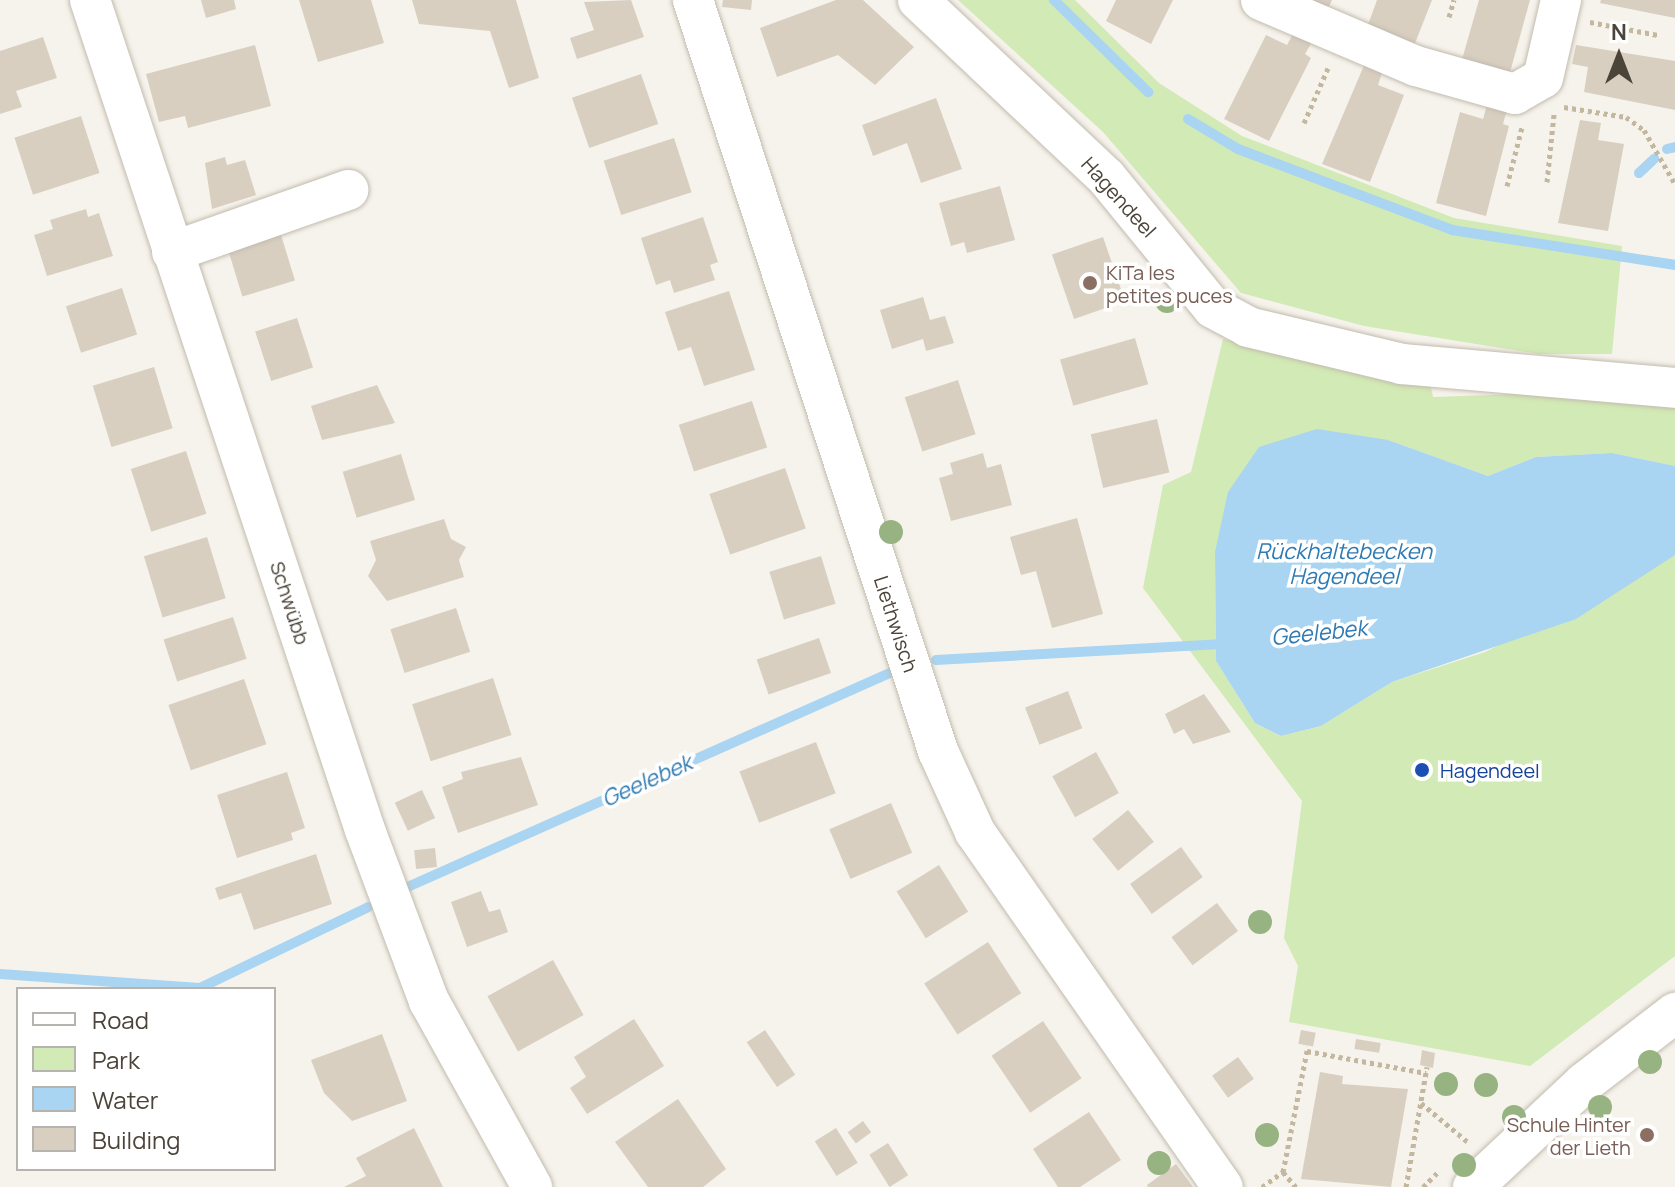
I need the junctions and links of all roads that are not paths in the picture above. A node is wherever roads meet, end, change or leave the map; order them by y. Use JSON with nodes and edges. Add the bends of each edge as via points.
{"nodes":[{"id":1,"x":90,"y":0,"type":"edge"},
{"id":2,"x":693,"y":0,"type":"edge"},
{"id":3,"x":918,"y":0,"type":"edge"},
{"id":4,"x":1261,"y":0,"type":"edge"},
{"id":5,"x":1559,"y":8,"type":"edge"},
{"id":6,"x":348,"y":190,"type":"dead end"},
{"id":7,"x":172,"y":252,"type":"junction"},
{"id":8,"x":1675,"y":388,"type":"edge"},
{"id":9,"x":1675,"y":1013,"type":"edge"},
{"id":10,"x":1484,"y":1175,"type":"edge"},
{"id":11,"x":532,"y":1187,"type":"edge"},
{"id":12,"x":1223,"y":1187,"type":"edge"}],
"edges":[{"from":1,"to":7,"type":"street","name":"Schwübb"},
{"from":2,"to":12,"type":"street","name":"Liethwisch","via":[[938,751],[975,832]]},
{"from":3,"to":8,"type":"street","name":"Hagendeel","via":[[1106,177],[1213,308],[1248,327],[1402,364]]},
{"from":4,"to":5,"type":"street","via":[[1340,37],[1502,92],[1528,91],[1548,67]]},
{"from":6,"to":7,"type":"street"},
{"from":7,"to":11,"type":"street","name":"Schwübb","via":[[429,1001]]},
{"from":9,"to":10,"type":"street"}]}
